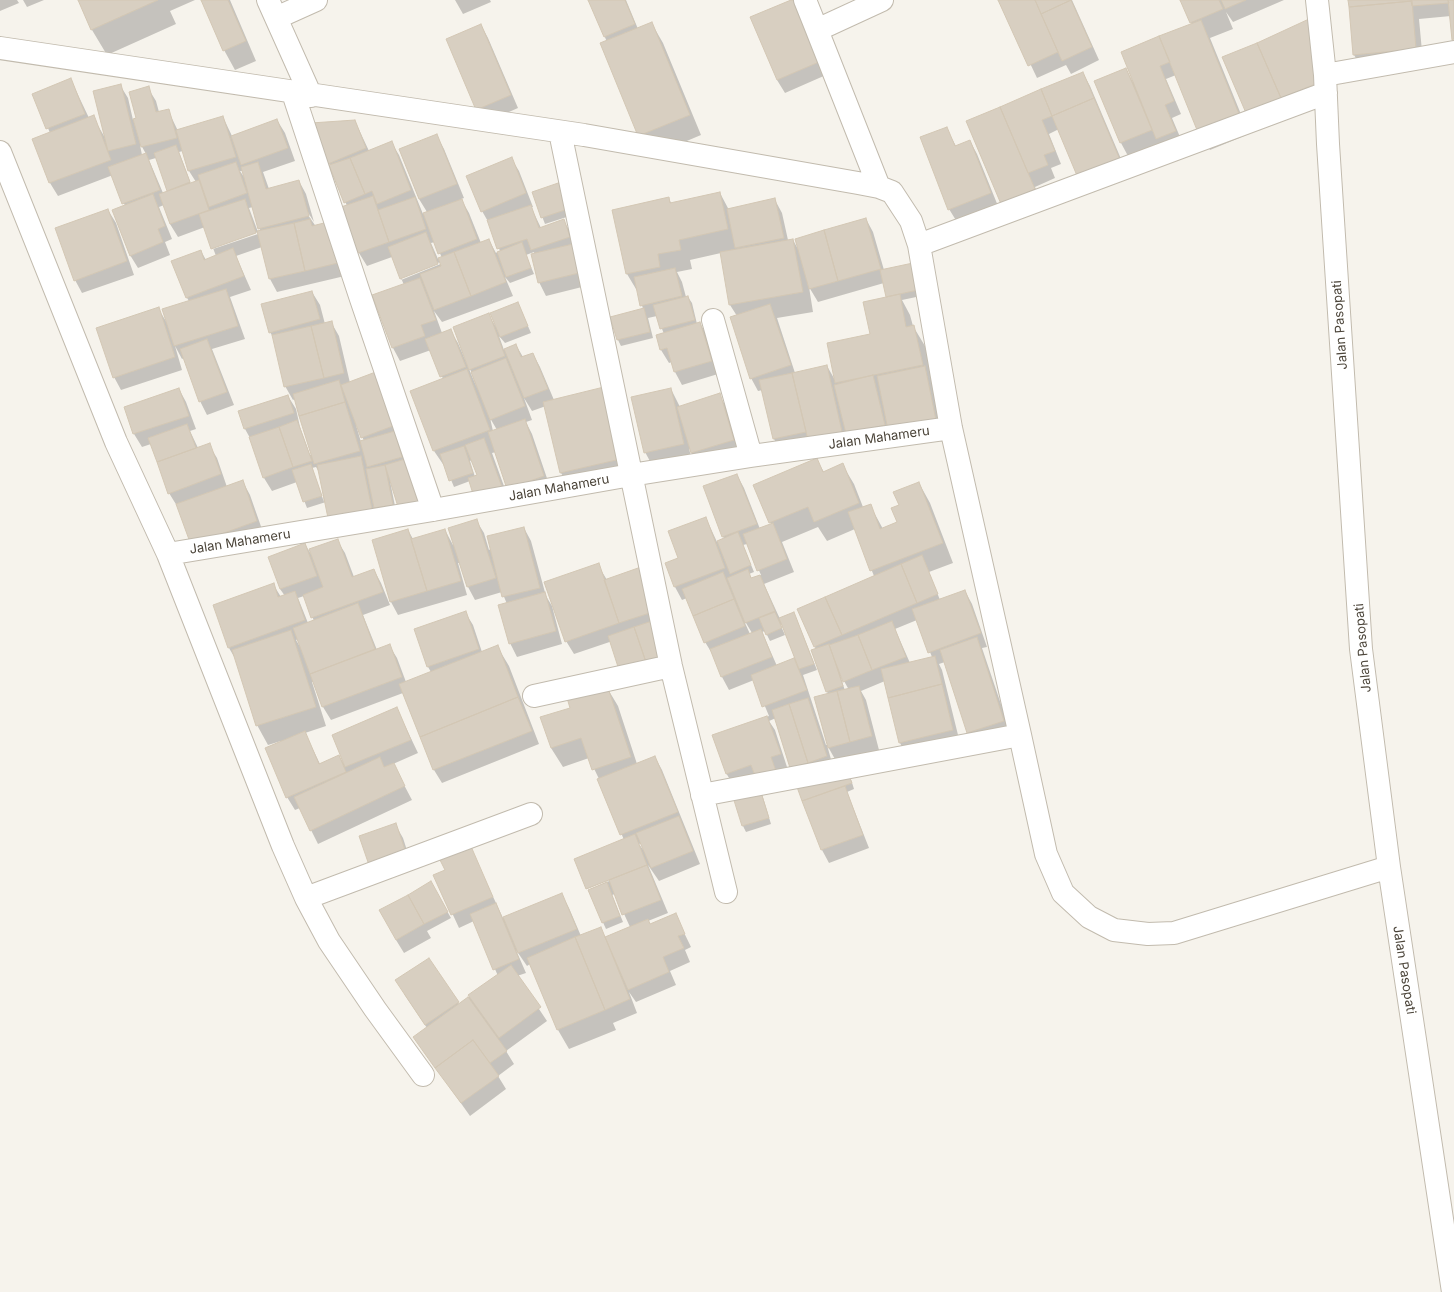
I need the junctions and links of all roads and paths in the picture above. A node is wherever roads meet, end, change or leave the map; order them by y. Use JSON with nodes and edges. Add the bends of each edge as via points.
{"nodes":[{"id":1,"x":316,"y":0,"type":"edge"},
{"id":2,"x":805,"y":0,"type":"edge"},
{"id":3,"x":882,"y":0,"type":"edge"},
{"id":4,"x":1317,"y":0,"type":"edge"},
{"id":5,"x":272,"y":9,"type":"edge"},
{"id":6,"x":817,"y":30,"type":"junction"},
{"id":7,"x":0,"y":48,"type":"edge"},
{"id":8,"x":1454,"y":52,"type":"edge"},
{"id":9,"x":1326,"y":84,"type":"junction"},
{"id":10,"x":302,"y":94,"type":"junction"},
{"id":11,"x":560,"y":132,"type":"junction"},
{"id":12,"x":0,"y":152,"type":"edge"},
{"id":13,"x":879,"y":187,"type":"junction"},
{"id":14,"x":919,"y":244,"type":"junction"},
{"id":15,"x":713,"y":320,"type":"dead end"},
{"id":16,"x":951,"y":428,"type":"junction"},
{"id":17,"x":751,"y":456,"type":"junction"},
{"id":18,"x":631,"y":475,"type":"junction"},
{"id":19,"x":433,"y":510,"type":"junction"},
{"id":20,"x":168,"y":554,"type":"junction"},
{"id":21,"x":671,"y":666,"type":"junction"},
{"id":22,"x":534,"y":696,"type":"dead end"},
{"id":23,"x":1020,"y":735,"type":"junction"},
{"id":24,"x":702,"y":795,"type":"junction"},
{"id":25,"x":531,"y":814,"type":"dead end"},
{"id":26,"x":1389,"y":867,"type":"junction"},
{"id":27,"x":726,"y":892,"type":"dead end"},
{"id":28,"x":306,"y":898,"type":"junction"},
{"id":29,"x":423,"y":1076,"type":"dead end"},
{"id":30,"x":1453,"y":1292,"type":"edge"}],
"edges":[{"from":1,"to":5,"type":"street"},
{"from":2,"to":6,"type":"street"},
{"from":3,"to":6,"type":"street"},
{"from":4,"to":9,"type":"street","name":"Jalan Pasopati"},
{"from":5,"to":10,"type":"street"},
{"from":6,"to":13,"type":"street"},
{"from":7,"to":10,"type":"street"},
{"from":8,"to":9,"type":"street"},
{"from":9,"to":14,"type":"street"},
{"from":9,"to":26,"type":"street","name":"Jalan Pasopati","via":[[1361,650]]},
{"from":10,"to":11,"type":"street"},
{"from":10,"to":19,"type":"street","via":[[361,299]]},
{"from":11,"to":13,"type":"street"},
{"from":11,"to":18,"type":"street"},
{"from":12,"to":20,"type":"street","via":[[116,442]]},
{"from":13,"to":14,"type":"street","via":[[892,192],[901,203],[912,221]]},
{"from":14,"to":16,"type":"street"},
{"from":15,"to":17,"type":"street"},
{"from":16,"to":17,"type":"street","name":"Jalan Mahameru"},
{"from":16,"to":23,"type":"street"},
{"from":17,"to":18,"type":"street","name":"Jalan Mahameru"},
{"from":18,"to":19,"type":"street","name":"Jalan Mahameru"},
{"from":18,"to":21,"type":"street"},
{"from":19,"to":20,"type":"street","name":"Jalan Mahameru"},
{"from":20,"to":28,"type":"street"},
{"from":21,"to":22,"type":"street"},
{"from":21,"to":24,"type":"street"},
{"from":23,"to":24,"type":"street"},
{"from":23,"to":26,"type":"street","via":[[1046,854],[1063,893],[1089,917],[1114,930],[1148,934],[1174,932]]},
{"from":24,"to":27,"type":"street"},
{"from":25,"to":28,"type":"street"},
{"from":26,"to":30,"type":"street","name":"Jalan Pasopati"},
{"from":28,"to":29,"type":"street","via":[[329,941]]}]}
